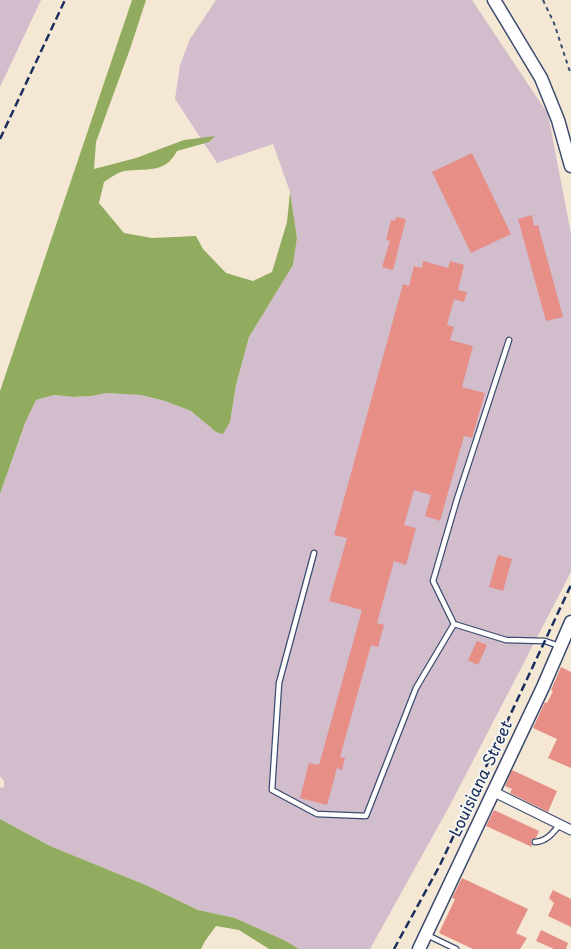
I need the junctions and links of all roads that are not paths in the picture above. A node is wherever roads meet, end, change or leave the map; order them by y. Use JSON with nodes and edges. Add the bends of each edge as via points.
{"nodes":[{"id":1,"x":494,"y":0,"type":"edge"},
{"id":2,"x":571,"y":166,"type":"edge"},
{"id":3,"x":509,"y":340,"type":"dead end"},
{"id":4,"x":314,"y":553,"type":"dead end"},
{"id":5,"x":571,"y":622,"type":"edge"},
{"id":6,"x":454,"y":624,"type":"junction"},
{"id":7,"x":560,"y":647,"type":"junction"},
{"id":8,"x":494,"y":792,"type":"junction"},
{"id":9,"x":560,"y":824,"type":"junction"},
{"id":10,"x":571,"y":830,"type":"edge"},
{"id":11,"x":535,"y":842,"type":"dead end"},
{"id":12,"x":426,"y":935,"type":"junction"},
{"id":13,"x":419,"y":949,"type":"edge"},
{"id":14,"x":456,"y":949,"type":"edge"}],
"edges":[{"from":1,"to":2,"type":"main road","via":[[541,78],[558,120]]},
{"from":3,"to":6,"type":"lane","via":[[433,581]]},
{"from":4,"to":6,"type":"lane","via":[[279,683],[272,790],[317,814],[366,816],[416,688]]},
{"from":5,"to":7,"type":"main road","name":"Louisiana Street"},
{"from":6,"to":7,"type":"lane","via":[[506,640],[545,641]]},
{"from":7,"to":8,"type":"main road","name":"Louisiana Street"},
{"from":8,"to":9,"type":"street"},
{"from":8,"to":12,"type":"main road","name":"Louisiana Street"},
{"from":9,"to":10,"type":"street"},
{"from":9,"to":11,"type":"lane","via":[[544,841]]},
{"from":12,"to":13,"type":"main road","name":"Louisiana Street"},
{"from":12,"to":14,"type":"lane"}]}
